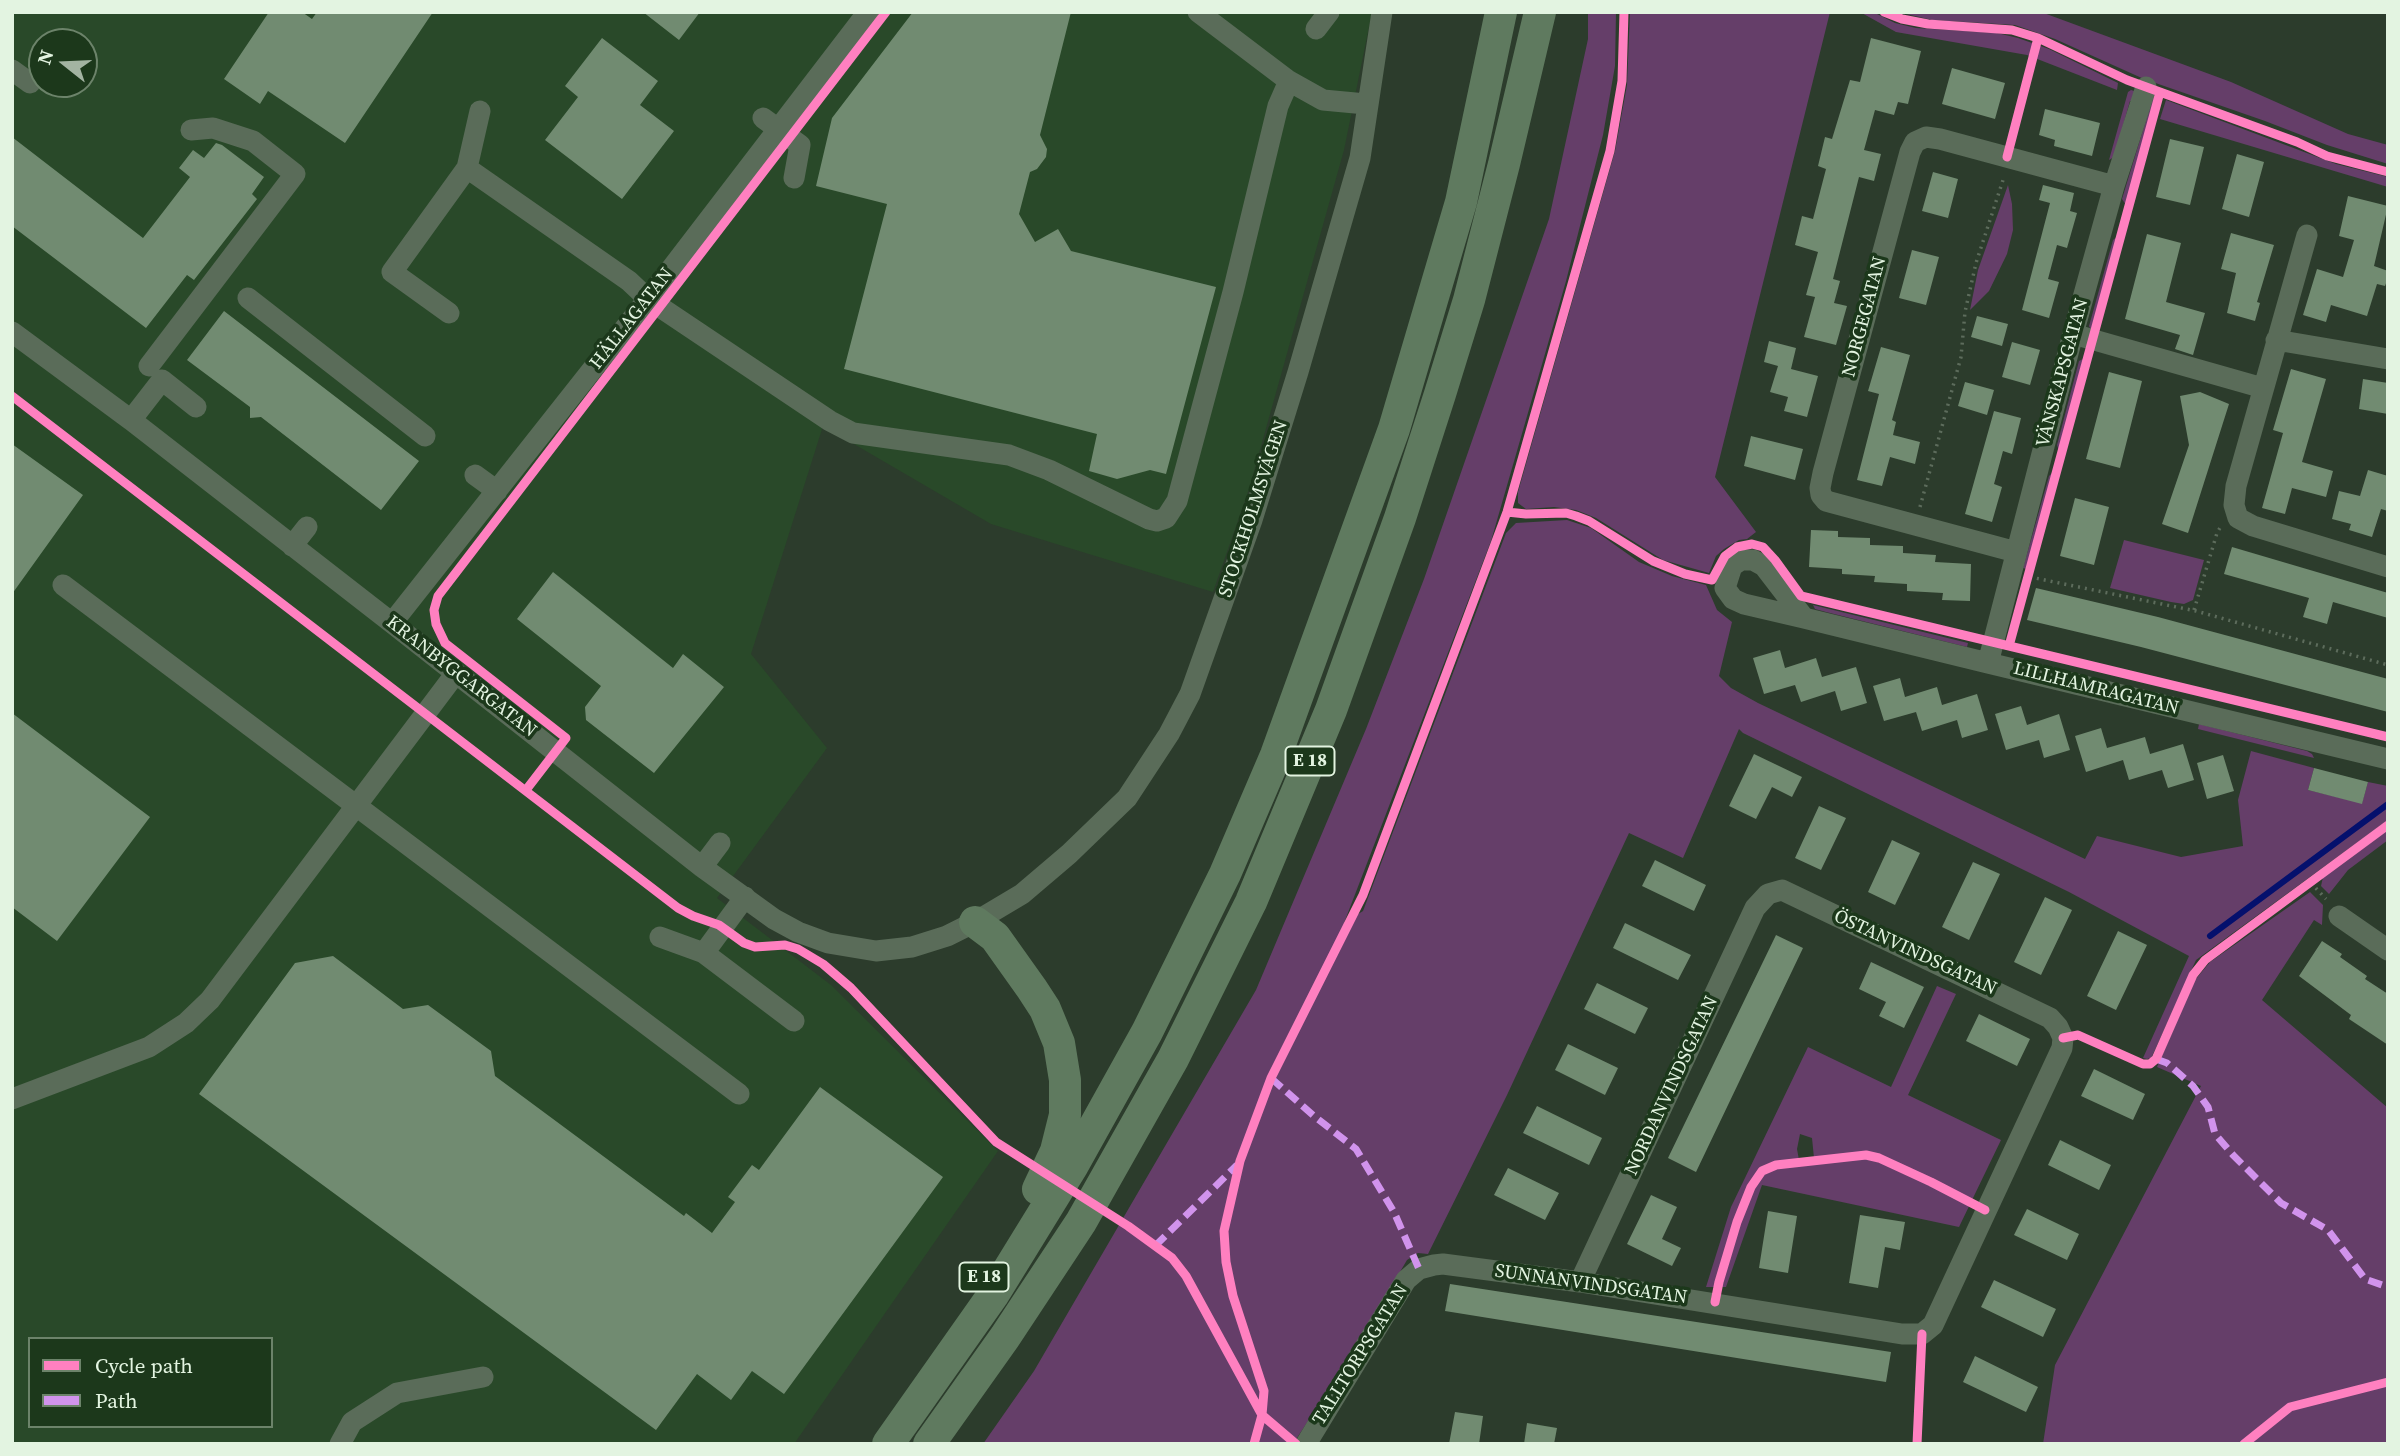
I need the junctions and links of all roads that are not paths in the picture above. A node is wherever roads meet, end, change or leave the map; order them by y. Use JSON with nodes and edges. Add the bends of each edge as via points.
{"nodes":[{"id":1,"x":868,"y":12,"type":"edge"},
{"id":2,"x":1198,"y":12,"type":"edge"},
{"id":3,"x":1329,"y":12,"type":"edge"},
{"id":4,"x":1382,"y":12,"type":"edge"},
{"id":5,"x":1502,"y":12,"type":"edge"},
{"id":6,"x":1540,"y":12,"type":"edge"},
{"id":7,"x":1316,"y":29,"type":"dead end"},
{"id":8,"x":12,"y":70,"type":"edge"},
{"id":9,"x":1289,"y":81,"type":"junction"},
{"id":10,"x":28,"y":82,"type":"edge"},
{"id":11,"x":2146,"y":87,"type":"dead end"},
{"id":12,"x":1366,"y":104,"type":"junction"},
{"id":13,"x":480,"y":111,"type":"dead end"},
{"id":14,"x":771,"y":124,"type":"junction"},
{"id":15,"x":191,"y":130,"type":"dead end"},
{"id":16,"x":467,"y":168,"type":"junction"},
{"id":17,"x":794,"y":178,"type":"dead end"},
{"id":18,"x":2114,"y":186,"type":"junction"},
{"id":19,"x":2307,"y":235,"type":"dead end"},
{"id":20,"x":248,"y":298,"type":"dead end"},
{"id":21,"x":648,"y":299,"type":"junction"},
{"id":22,"x":449,"y":313,"type":"dead end"},
{"id":23,"x":12,"y":332,"type":"edge"},
{"id":24,"x":2073,"y":334,"type":"junction"},
{"id":25,"x":2276,"y":340,"type":"junction"},
{"id":26,"x":2388,"y":359,"type":"edge"},
{"id":27,"x":150,"y":367,"type":"junction"},
{"id":28,"x":2263,"y":388,"type":"junction"},
{"id":29,"x":197,"y":407,"type":"dead end"},
{"id":30,"x":131,"y":420,"type":"junction"},
{"id":31,"x":425,"y":436,"type":"dead end"},
{"id":32,"x":475,"y":475,"type":"dead end"},
{"id":33,"x":497,"y":491,"type":"junction"},
{"id":34,"x":307,"y":527,"type":"dead end"},
{"id":35,"x":292,"y":546,"type":"junction"},
{"id":36,"x":2024,"y":558,"type":"junction"},
{"id":37,"x":2388,"y":567,"type":"edge"},
{"id":38,"x":63,"y":585,"type":"dead end"},
{"id":39,"x":1804,"y":618,"type":"dead end"},
{"id":40,"x":393,"y":623,"type":"junction"},
{"id":41,"x":1988,"y":663,"type":"junction"},
{"id":42,"x":456,"y":673,"type":"junction"},
{"id":43,"x":2388,"y":759,"type":"edge"},
{"id":44,"x":356,"y":806,"type":"junction"},
{"id":45,"x":720,"y":843,"type":"dead end"},
{"id":46,"x":702,"y":867,"type":"junction"},
{"id":47,"x":1768,"y":894,"type":"joint"},
{"id":48,"x":745,"y":897,"type":"junction"},
{"id":49,"x":2339,"y":916,"type":"dead end"},
{"id":50,"x":975,"y":922,"type":"junction"},
{"id":51,"x":660,"y":937,"type":"dead end"},
{"id":52,"x":2388,"y":950,"type":"edge"},
{"id":53,"x":704,"y":953,"type":"junction"},
{"id":54,"x":794,"y":1021,"type":"dead end"},
{"id":55,"x":2058,"y":1027,"type":"joint"},
{"id":56,"x":739,"y":1094,"type":"dead end"},
{"id":57,"x":12,"y":1099,"type":"edge"},
{"id":58,"x":1419,"y":1269,"type":"joint"},
{"id":59,"x":1580,"y":1282,"type":"junction"},
{"id":60,"x":484,"y":1377,"type":"dead end"},
{"id":61,"x":926,"y":1389,"type":"junction"},
{"id":62,"x":340,"y":1444,"type":"edge"},
{"id":63,"x":887,"y":1444,"type":"edge"},
{"id":64,"x":929,"y":1444,"type":"edge"},
{"id":65,"x":1306,"y":1444,"type":"edge"}],
"edges":[{"from":1,"to":14,"type":"street","name":"HÄLLAGATAN"},
{"from":2,"to":9,"type":"street","via":[[1237,53]]},
{"from":3,"to":7,"type":"street"},
{"from":4,"to":12,"type":"street","name":"STOCKHOLMSVÄGEN"},
{"from":5,"to":61,"type":"highway","number":"E 18","via":[[1461,202],[1394,429],[1276,755],[1225,874],[1063,1183]]},
{"from":6,"to":64,"type":"highway","number":"E 18","via":[[1469,300],[1436,407],[1331,710],[1251,902],[1173,1059],[1081,1222]]},
{"from":8,"to":10,"type":"street"},
{"from":9,"to":12,"type":"street","via":[[1323,100]]},
{"from":9,"to":21,"type":"street","via":[[1278,106],[1177,501],[1166,518],[1149,519],[1009,455],[853,433]]},
{"from":11,"to":18,"type":"street","name":"VÄNSKAPSGATAN"},
{"from":12,"to":50,"type":"street","name":"STOCKHOLMSVÄGEN","via":[[1360,158],[1298,372],[1190,694],[1127,798],[1022,894]]},
{"from":13,"to":16,"type":"street"},
{"from":14,"to":17,"type":"street","via":[[800,145]]},
{"from":14,"to":21,"type":"street","name":"HÄLLAGATAN","via":[[733,172],[704,239]]},
{"from":15,"to":27,"type":"street","via":[[213,128],[253,141],[295,174]]},
{"from":16,"to":21,"type":"street"},
{"from":16,"to":22,"type":"street","via":[[392,272]]},
{"from":18,"to":24,"type":"street","name":"VÄNSKAPSGATAN"},
{"from":18,"to":36,"type":"street","name":"NORGEGATAN","via":[[1940,139],[1926,137],[1915,142],[1823,473],[1820,488],[1826,501]]},
{"from":19,"to":25,"type":"street"},
{"from":20,"to":31,"type":"street"},
{"from":21,"to":33,"type":"street","name":"HÄLLAGATAN"},
{"from":23,"to":30,"type":"street","name":"KRANBYGGARGATAN"},
{"from":24,"to":28,"type":"street"},
{"from":24,"to":36,"type":"street","name":"VÄNSKAPSGATAN"},
{"from":25,"to":26,"type":"street"},
{"from":25,"to":28,"type":"street"},
{"from":27,"to":29,"type":"street"},
{"from":27,"to":30,"type":"street"},
{"from":28,"to":37,"type":"street","via":[[2236,486],[2238,518]]},
{"from":30,"to":35,"type":"street","name":"KRANBYGGARGATAN"},
{"from":32,"to":33,"type":"street"},
{"from":33,"to":40,"type":"street","name":"HÄLLAGATAN"},
{"from":34,"to":35,"type":"street"},
{"from":35,"to":40,"type":"street","name":"KRANBYGGARGATAN"},
{"from":36,"to":41,"type":"street","name":"VÄNSKAPSGATAN"},
{"from":38,"to":44,"type":"street"},
{"from":39,"to":41,"type":"street","name":"LILLHAMRAGATAN"},
{"from":40,"to":42,"type":"street","name":"KRANBYGGARGATAN"},
{"from":41,"to":43,"type":"street","name":"LILLHAMRAGATAN"},
{"from":42,"to":44,"type":"street"},
{"from":42,"to":46,"type":"street","name":"KRANBYGGARGATAN"},
{"from":44,"to":56,"type":"street"},
{"from":44,"to":57,"type":"street","via":[[210,1000],[187,1023],[149,1047]]},
{"from":45,"to":46,"type":"street"},
{"from":46,"to":48,"type":"street","name":"KRANBYGGARGATAN"},
{"from":47,"to":55,"type":"street","name":"ÖSTANVINDSGATAN","via":[[1782,890],[2038,1012]]},
{"from":47,"to":59,"type":"street","name":"NORDANVINDSGATAN","via":[[1755,908]]},
{"from":48,"to":50,"type":"street","name":"KRANBYGGARGATAN","via":[[798,932],[828,943],[876,951],[912,947]]},
{"from":48,"to":53,"type":"street"},
{"from":49,"to":52,"type":"street"},
{"from":50,"to":61,"type":"highway","number":"E 18","via":[[995,937],[1045,1009],[1064,1068],[1065,1115],[1041,1185],[930,1359]]},
{"from":51,"to":53,"type":"street"},
{"from":53,"to":54,"type":"street"},
{"from":55,"to":59,"type":"street","name":"SUNNANVINDSGATAN","via":[[2062,1048],[1933,1325],[1923,1334]]},
{"from":58,"to":59,"type":"street","name":"SUNNANVINDSGATAN","via":[[1443,1264]]},
{"from":58,"to":65,"type":"street","name":"TALLTORPSGATAN","via":[[1406,1280]]},
{"from":60,"to":62,"type":"street","via":[[397,1393],[352,1422]]},
{"from":61,"to":63,"type":"highway","number":"E 18"}]}
